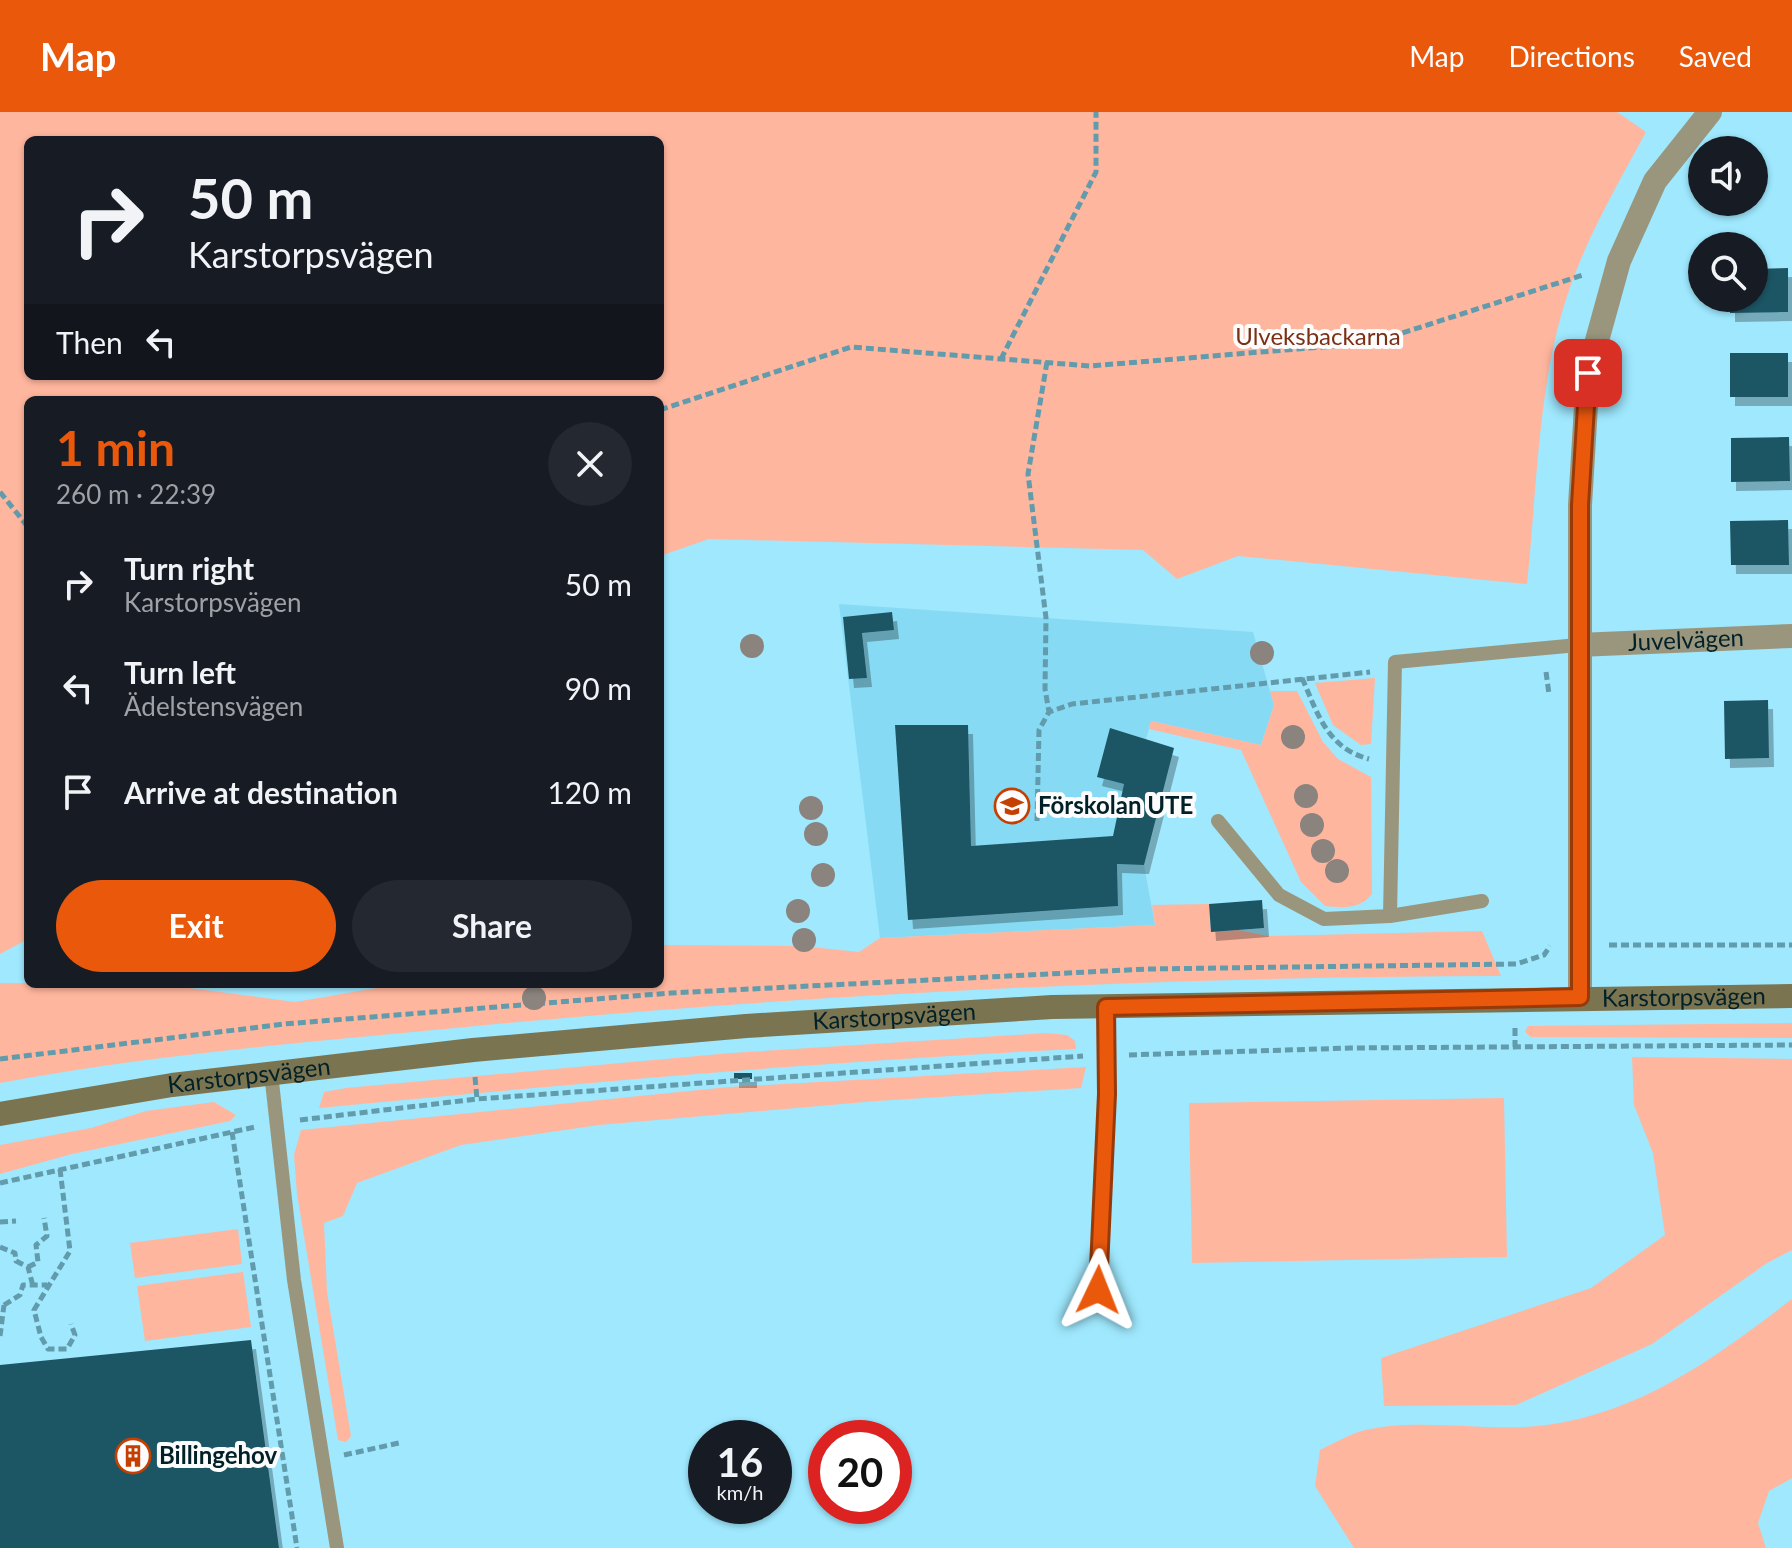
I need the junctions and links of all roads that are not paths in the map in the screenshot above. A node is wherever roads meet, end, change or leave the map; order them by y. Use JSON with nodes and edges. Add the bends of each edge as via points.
{"nodes":[{"id":1,"x":1710,"y":112,"type":"edge"},
{"id":2,"x":1792,"y":636,"type":"edge"},
{"id":3,"x":1578,"y":645,"type":"junction"},
{"id":4,"x":1218,"y":821,"type":"dead end"},
{"id":5,"x":1482,"y":901,"type":"dead end"},
{"id":6,"x":1390,"y":916,"type":"junction"},
{"id":7,"x":1792,"y":996,"type":"edge"},
{"id":8,"x":1580,"y":997,"type":"junction"},
{"id":9,"x":1106,"y":1007,"type":"junction"},
{"id":10,"x":271,"y":1073,"type":"junction"},
{"id":11,"x":0,"y":1114,"type":"edge"},
{"id":12,"x":1098,"y":1290,"type":"dead end"},
{"id":13,"x":337,"y":1548,"type":"edge"}],
"edges":[{"from":1,"to":3,"type":"street","via":[[1655,181],[1619,261],[1588,373]]},
{"from":2,"to":3,"type":"street","name":"Juvelvägen"},
{"from":3,"to":6,"type":"lane","via":[[1395,662]]},
{"from":3,"to":8,"type":"street"},
{"from":4,"to":6,"type":"lane","via":[[1279,895],[1324,919]]},
{"from":5,"to":6,"type":"lane"},
{"from":7,"to":8,"type":"main road","name":"Karstorpsvägen"},
{"from":8,"to":9,"type":"main road","name":"Karstorpsvägen"},
{"from":9,"to":10,"type":"main road","name":"Karstorpsvägen","via":[[746,1026]]},
{"from":9,"to":12,"type":"lane"},
{"from":10,"to":11,"type":"main road","name":"Karstorpsvägen"},
{"from":10,"to":13,"type":"lane","via":[[309,1391]]}]}
